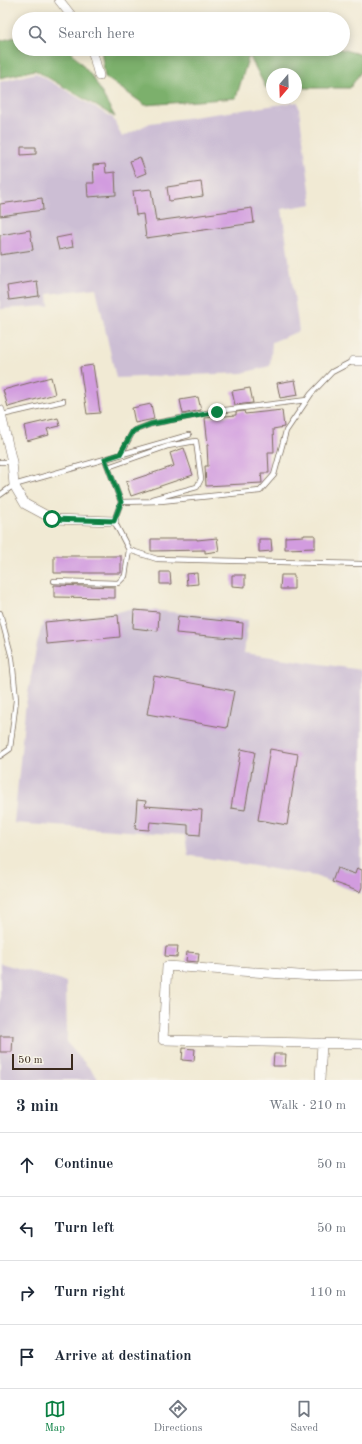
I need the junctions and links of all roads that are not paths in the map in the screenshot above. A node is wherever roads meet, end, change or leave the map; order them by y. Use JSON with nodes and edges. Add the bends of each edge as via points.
{"nodes":[{"id":1,"x":59,"y":0,"type":"edge"},
{"id":2,"x":68,"y":12,"type":"edge"},
{"id":3,"x":94,"y":56,"type":"edge"},
{"id":4,"x":99,"y":76,"type":"dead end"},
{"id":5,"x":358,"y":361,"type":"edge"},
{"id":6,"x":307,"y":400,"type":"junction"},
{"id":7,"x":63,"y":401,"type":"dead end"},
{"id":8,"x":1,"y":412,"type":"edge"},
{"id":9,"x":189,"y":435,"type":"dead end"},
{"id":10,"x":120,"y":454,"type":"junction"},
{"id":11,"x":105,"y":459,"type":"junction"},
{"id":12,"x":0,"y":462,"type":"edge"},
{"id":13,"x":12,"y":462,"type":"junction"},
{"id":14,"x":108,"y":467,"type":"junction"},
{"id":15,"x":14,"y":485,"type":"junction"},
{"id":16,"x":0,"y":495,"type":"edge"},
{"id":17,"x":144,"y":501,"type":"junction"},
{"id":18,"x":121,"y":502,"type":"junction"},
{"id":19,"x":114,"y":521,"type":"junction"},
{"id":20,"x":129,"y":550,"type":"junction"},
{"id":21,"x":362,"y":564,"type":"edge"},
{"id":22,"x":54,"y":581,"type":"dead end"},
{"id":23,"x":0,"y":613,"type":"edge"},
{"id":24,"x":0,"y":756,"type":"edge"},
{"id":25,"x":362,"y":975,"type":"edge"},
{"id":26,"x":322,"y":1043,"type":"junction"},
{"id":27,"x":362,"y":1044,"type":"edge"},
{"id":28,"x":320,"y":1080,"type":"edge"}],
"edges":[{"from":1,"to":2,"type":"street"},
{"from":3,"to":4,"type":"street"},
{"from":5,"to":6,"type":"lane","via":[[332,372]]},
{"from":6,"to":10,"type":"lane","via":[[151,424],[133,431]]},
{"from":6,"to":17,"type":"lane","via":[[286,431],[274,475],[260,490]]},
{"from":7,"to":8,"type":"lane"},
{"from":8,"to":13,"type":"street"},
{"from":9,"to":10,"type":"lane"},
{"from":10,"to":11,"type":"lane"},
{"from":11,"to":14,"type":"lane"},
{"from":11,"to":15,"type":"lane"},
{"from":12,"to":13,"type":"lane"},
{"from":13,"to":15,"type":"street"},
{"from":14,"to":17,"type":"lane","via":[[168,446],[196,441],[201,479],[196,487]]},
{"from":14,"to":18,"type":"lane"},
{"from":15,"to":16,"type":"lane"},
{"from":15,"to":19,"type":"street","via":[[25,504],[52,519]]},
{"from":17,"to":18,"type":"lane"},
{"from":18,"to":19,"type":"lane"},
{"from":19,"to":20,"type":"lane"},
{"from":20,"to":21,"type":"lane","via":[[157,559]]},
{"from":20,"to":22,"type":"lane","via":[[125,576],[118,583]]},
{"from":23,"to":24,"type":"lane","via":[[12,658],[16,700],[10,749]]},
{"from":25,"to":26,"type":"street","via":[[313,976],[167,966],[164,1040]]},
{"from":26,"to":27,"type":"street"},
{"from":26,"to":28,"type":"street"}]}
